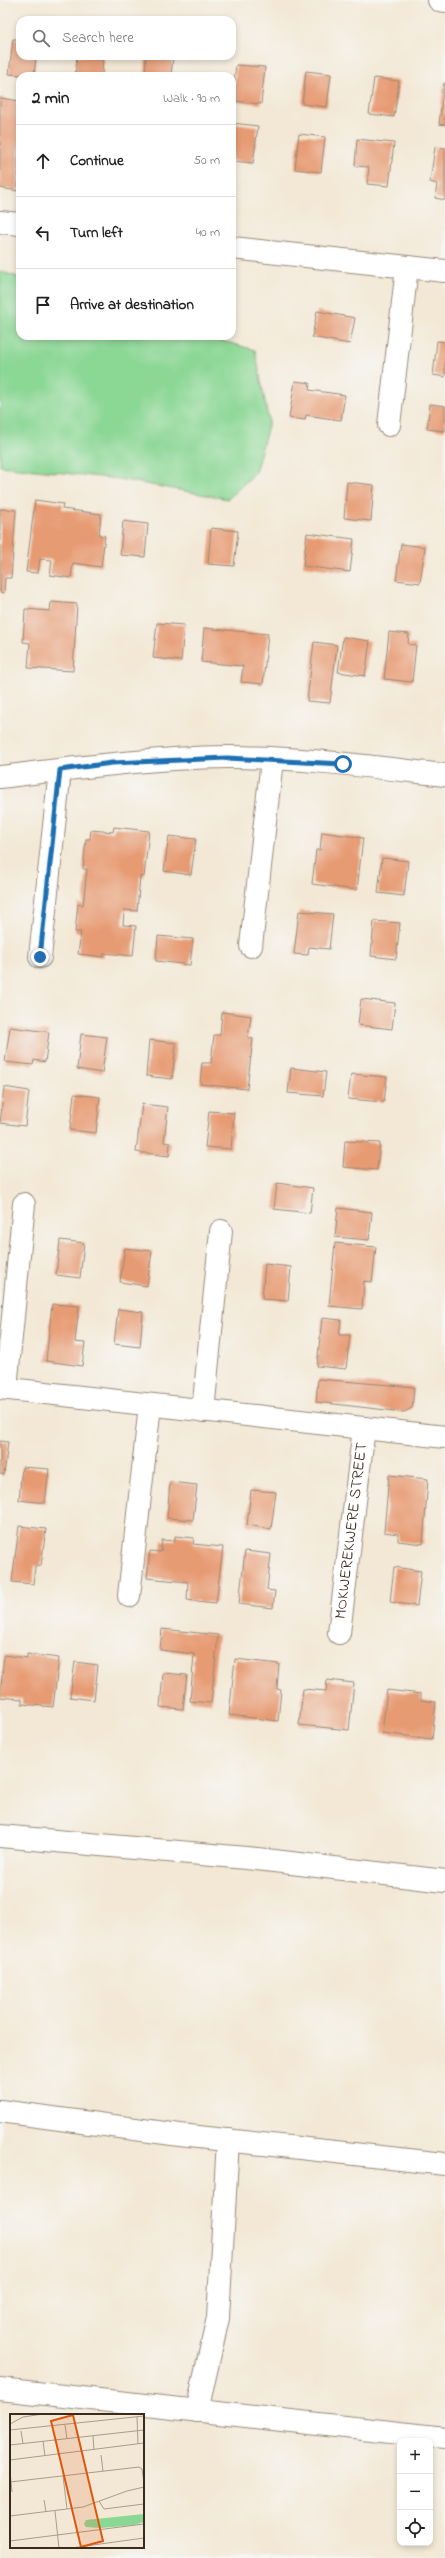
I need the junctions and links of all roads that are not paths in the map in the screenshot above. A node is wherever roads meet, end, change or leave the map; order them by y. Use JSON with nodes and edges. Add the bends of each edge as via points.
{"nodes":[{"id":1,"x":439,"y":0,"type":"edge"},
{"id":2,"x":445,"y":1,"type":"edge"},
{"id":3,"x":0,"y":222,"type":"edge"},
{"id":4,"x":16,"y":224,"type":"edge"},
{"id":5,"x":236,"y":248,"type":"edge"},
{"id":6,"x":406,"y":267,"type":"junction"},
{"id":7,"x":445,"y":271,"type":"edge"},
{"id":8,"x":389,"y":425,"type":"dead end"},
{"id":9,"x":272,"y":760,"type":"junction"},
{"id":10,"x":60,"y":770,"type":"junction"},
{"id":11,"x":445,"y":774,"type":"edge"},
{"id":12,"x":0,"y":777,"type":"edge"},
{"id":13,"x":251,"y":946,"type":"dead end"},
{"id":14,"x":40,"y":957,"type":"dead end"},
{"id":15,"x":24,"y":1204,"type":"dead end"},
{"id":16,"x":221,"y":1231,"type":"dead end"},
{"id":17,"x":3,"y":1388,"type":"edge"},
{"id":18,"x":150,"y":1405,"type":"junction"},
{"id":19,"x":204,"y":1411,"type":"junction"},
{"id":20,"x":364,"y":1428,"type":"junction"},
{"id":21,"x":445,"y":1438,"type":"edge"},
{"id":22,"x":129,"y":1596,"type":"dead end"},
{"id":23,"x":339,"y":1633,"type":"dead end"},
{"id":24,"x":0,"y":1836,"type":"edge"},
{"id":25,"x":445,"y":1881,"type":"edge"},
{"id":26,"x":0,"y":2111,"type":"edge"},
{"id":27,"x":228,"y":2140,"type":"junction"},
{"id":28,"x":445,"y":2164,"type":"edge"},
{"id":29,"x":0,"y":2389,"type":"edge"},
{"id":30,"x":197,"y":2411,"type":"junction"},
{"id":31,"x":445,"y":2438,"type":"edge"}],
"edges":[{"from":1,"to":2,"type":"street"},
{"from":3,"to":4,"type":"street"},
{"from":5,"to":6,"type":"street"},
{"from":6,"to":7,"type":"street"},
{"from":6,"to":8,"type":"street"},
{"from":9,"to":10,"type":"street","via":[[220,758],[112,763]]},
{"from":9,"to":11,"type":"street"},
{"from":9,"to":13,"type":"street"},
{"from":10,"to":12,"type":"street"},
{"from":10,"to":14,"type":"street"},
{"from":15,"to":17,"type":"street","name":"MOKWEREKWERE STREET"},
{"from":16,"to":19,"type":"street"},
{"from":17,"to":18,"type":"street","name":"MOKWEREKWERE STREET"},
{"from":18,"to":19,"type":"street","name":"MOKWEREKWERE STREET"},
{"from":18,"to":22,"type":"street"},
{"from":19,"to":20,"type":"street","name":"MOKWEREKWERE STREET"},
{"from":20,"to":21,"type":"street","name":"MOKWEREKWERE STREET"},
{"from":20,"to":23,"type":"street","name":"MOKWEREKWERE STREET"},
{"from":24,"to":25,"type":"street","via":[[257,1859]]},
{"from":26,"to":27,"type":"street"},
{"from":27,"to":28,"type":"street"},
{"from":27,"to":30,"type":"street","via":[[218,2318]]},
{"from":29,"to":30,"type":"street"},
{"from":30,"to":31,"type":"street"}]}
